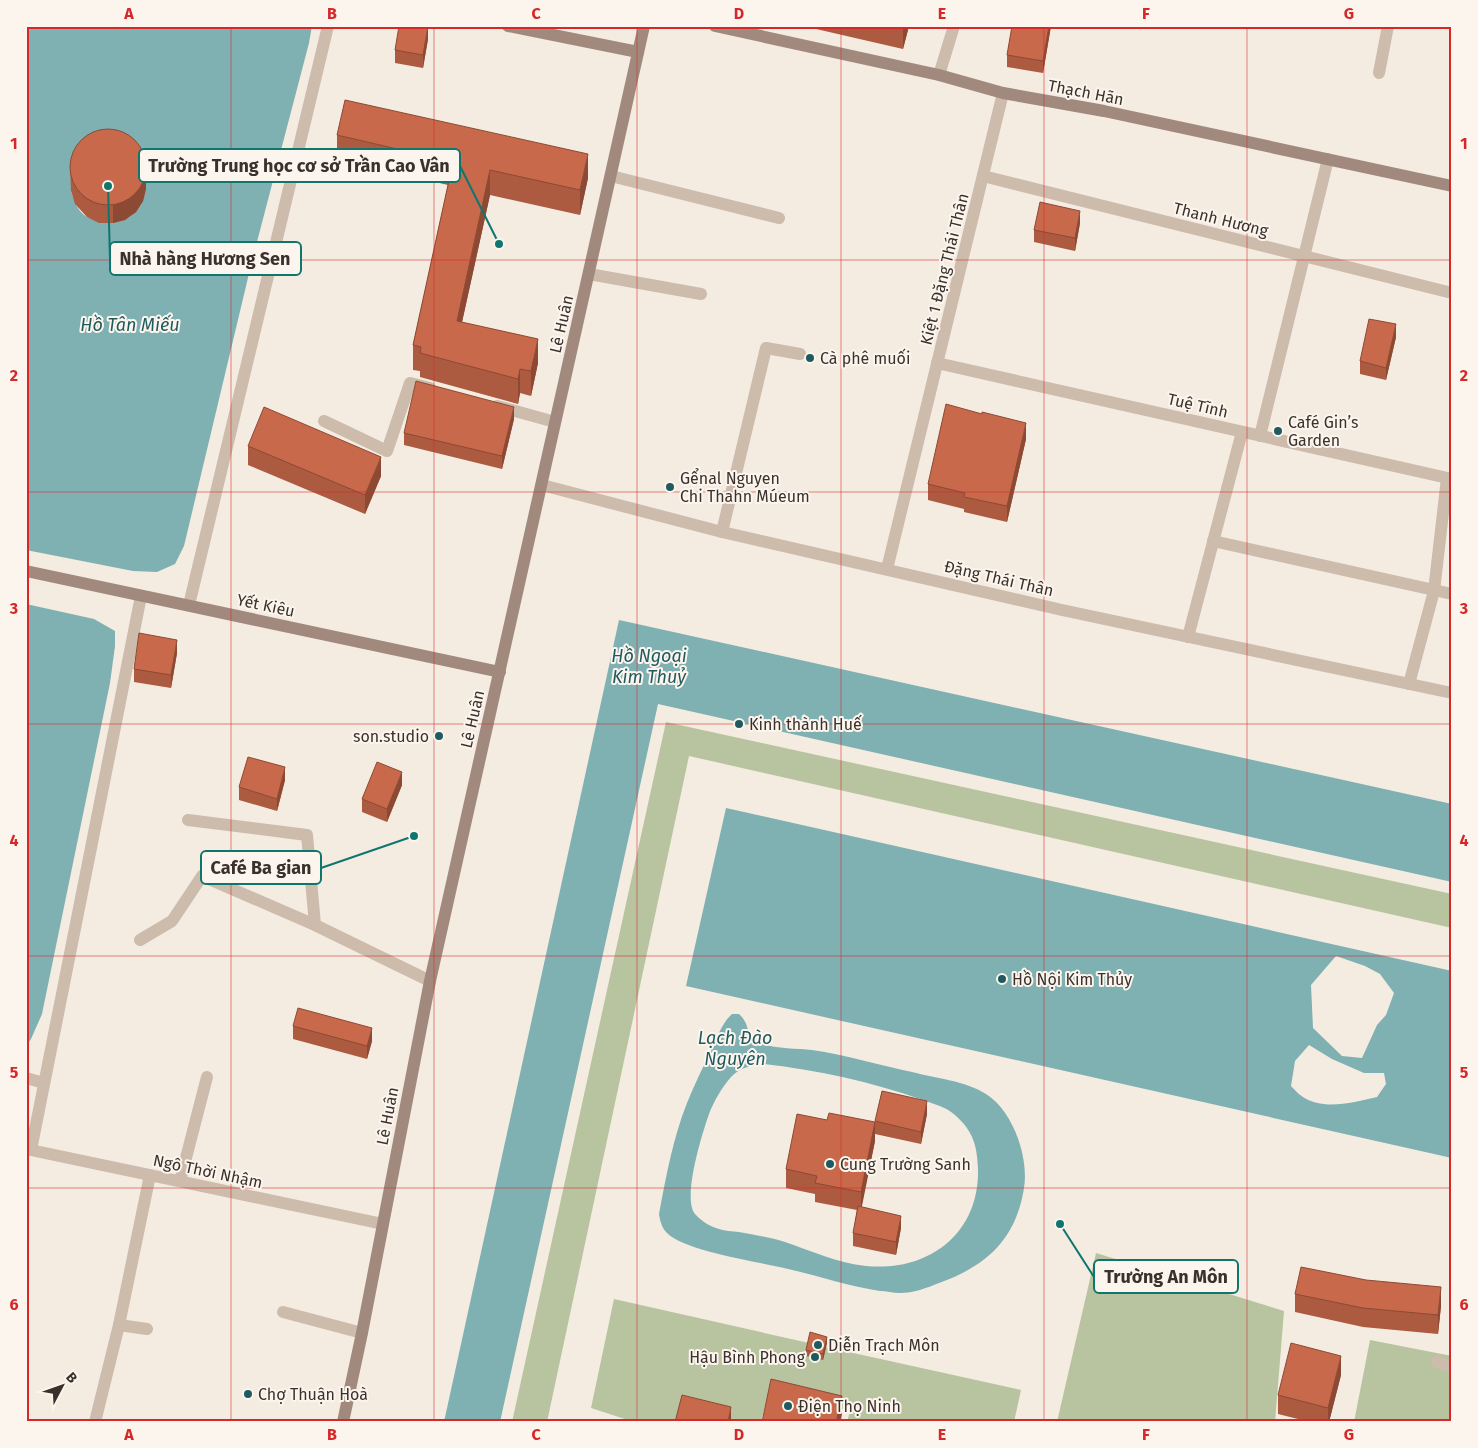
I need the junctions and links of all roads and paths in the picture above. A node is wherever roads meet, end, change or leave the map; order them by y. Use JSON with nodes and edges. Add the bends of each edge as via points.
{"nodes":[{"id":1,"x":328,"y":26,"type":"edge"},
{"id":2,"x":508,"y":26,"type":"edge"},
{"id":3,"x":644,"y":26,"type":"edge"},
{"id":4,"x":715,"y":26,"type":"edge"},
{"id":5,"x":954,"y":26,"type":"edge"},
{"id":6,"x":1388,"y":26,"type":"edge"},
{"id":7,"x":638,"y":52,"type":"junction"},
{"id":8,"x":1379,"y":73,"type":"dead end"},
{"id":9,"x":939,"y":75,"type":"junction"},
{"id":10,"x":1003,"y":93,"type":"junction"},
{"id":11,"x":1328,"y":159,"type":"junction"},
{"id":12,"x":611,"y":176,"type":"junction"},
{"id":13,"x":983,"y":176,"type":"junction"},
{"id":14,"x":1452,"y":186,"type":"edge"},
{"id":15,"x":779,"y":218,"type":"dead end"},
{"id":16,"x":1304,"y":256,"type":"junction"},
{"id":17,"x":588,"y":274,"type":"junction"},
{"id":18,"x":1452,"y":293,"type":"edge"},
{"id":19,"x":701,"y":294,"type":"dead end"},
{"id":20,"x":800,"y":354,"type":"dead end"},
{"id":21,"x":937,"y":363,"type":"junction"},
{"id":22,"x":446,"y":393,"type":"edge"},
{"id":23,"x":483,"y":402,"type":"edge"},
{"id":24,"x":324,"y":422,"type":"dead end"},
{"id":25,"x":556,"y":422,"type":"junction"},
{"id":26,"x":1242,"y":432,"type":"junction"},
{"id":27,"x":1260,"y":436,"type":"junction"},
{"id":28,"x":1449,"y":479,"type":"edge"},
{"id":29,"x":542,"y":485,"type":"junction"},
{"id":30,"x":722,"y":532,"type":"junction"},
{"id":31,"x":1213,"y":541,"type":"junction"},
{"id":32,"x":887,"y":569,"type":"junction"},
{"id":33,"x":26,"y":571,"type":"edge"},
{"id":34,"x":1434,"y":591,"type":"junction"},
{"id":35,"x":1452,"y":594,"type":"edge"},
{"id":36,"x":141,"y":596,"type":"junction"},
{"id":37,"x":189,"y":605,"type":"junction"},
{"id":38,"x":1188,"y":636,"type":"junction"},
{"id":39,"x":500,"y":672,"type":"junction"},
{"id":40,"x":1409,"y":684,"type":"junction"},
{"id":41,"x":1452,"y":693,"type":"edge"},
{"id":42,"x":188,"y":820,"type":"dead end"},
{"id":43,"x":315,"y":925,"type":"junction"},
{"id":44,"x":140,"y":940,"type":"dead end"},
{"id":45,"x":430,"y":981,"type":"junction"},
{"id":46,"x":208,"y":1077,"type":"dead end"},
{"id":47,"x":26,"y":1078,"type":"edge"},
{"id":48,"x":44,"y":1083,"type":"junction"},
{"id":49,"x":29,"y":1150,"type":"edge"},
{"id":50,"x":150,"y":1175,"type":"junction"},
{"id":51,"x":180,"y":1181,"type":"junction"},
{"id":52,"x":383,"y":1224,"type":"junction"},
{"id":53,"x":283,"y":1312,"type":"dead end"},
{"id":54,"x":119,"y":1324,"type":"junction"},
{"id":55,"x":147,"y":1329,"type":"dead end"},
{"id":56,"x":362,"y":1333,"type":"junction"},
{"id":57,"x":1436,"y":1362,"type":"dead end"},
{"id":58,"x":1452,"y":1367,"type":"edge"},
{"id":59,"x":95,"y":1422,"type":"edge"},
{"id":60,"x":343,"y":1422,"type":"edge"}],
"edges":[{"from":1,"to":37,"type":"street"},
{"from":2,"to":7,"type":"street"},
{"from":3,"to":7,"type":"street","name":"Lê Huân"},
{"from":4,"to":9,"type":"street","name":"Thạch Hãn"},
{"from":5,"to":9,"type":"street"},
{"from":6,"to":8,"type":"street"},
{"from":7,"to":12,"type":"street","name":"Lê Huân"},
{"from":9,"to":10,"type":"street","name":"Thạch Hãn"},
{"from":10,"to":11,"type":"street","name":"Thạch Hãn"},
{"from":10,"to":13,"type":"street","name":"Kiệt 1 Đặng Thái Thân"},
{"from":11,"to":14,"type":"street","name":"Thạch Hãn"},
{"from":11,"to":16,"type":"street"},
{"from":12,"to":15,"type":"street"},
{"from":12,"to":17,"type":"street","name":"Lê Huân"},
{"from":13,"to":16,"type":"street","name":"Thanh Hương"},
{"from":13,"to":21,"type":"street","name":"Kiệt 1 Đặng Thái Thân"},
{"from":16,"to":18,"type":"street","name":"Thanh Hương"},
{"from":16,"to":27,"type":"street"},
{"from":17,"to":19,"type":"street"},
{"from":17,"to":25,"type":"street","name":"Lê Huân"},
{"from":20,"to":30,"type":"street","via":[[766,348]]},
{"from":21,"to":26,"type":"street","name":"Tuệ Tĩnh"},
{"from":21,"to":32,"type":"street","name":"Kiệt 1 Đặng Thái Thân"},
{"from":22,"to":24,"type":"street","via":[[410,383],[387,451]]},
{"from":23,"to":25,"type":"street"},
{"from":25,"to":29,"type":"street","name":"Lê Huân"},
{"from":26,"to":27,"type":"street","name":"Tuệ Tĩnh"},
{"from":26,"to":31,"type":"street"},
{"from":27,"to":28,"type":"street","name":"Tuệ Tĩnh"},
{"from":28,"to":34,"type":"street"},
{"from":29,"to":30,"type":"street","name":"Đặng Thái Thân"},
{"from":29,"to":39,"type":"street","name":"Lê Huân"},
{"from":30,"to":32,"type":"street","name":"Đặng Thái Thân"},
{"from":31,"to":34,"type":"street"},
{"from":31,"to":38,"type":"street"},
{"from":32,"to":38,"type":"street","name":"Đặng Thái Thân"},
{"from":33,"to":36,"type":"street","name":"Yết Kiêu"},
{"from":34,"to":35,"type":"street"},
{"from":34,"to":40,"type":"street"},
{"from":36,"to":37,"type":"street","name":"Yết Kiêu"},
{"from":36,"to":48,"type":"street"},
{"from":37,"to":39,"type":"street","name":"Yết Kiêu"},
{"from":38,"to":40,"type":"street","name":"Đặng Thái Thân"},
{"from":39,"to":45,"type":"street","name":"Lê Huân"},
{"from":40,"to":41,"type":"street","name":"Đặng Thái Thân"},
{"from":42,"to":43,"type":"street","via":[[308,836]]},
{"from":43,"to":44,"type":"street","via":[[202,876],[172,921]]},
{"from":43,"to":45,"type":"street"},
{"from":45,"to":52,"type":"street","name":"Lê Huân"},
{"from":46,"to":51,"type":"street"},
{"from":47,"to":48,"type":"street"},
{"from":48,"to":49,"type":"street"},
{"from":49,"to":50,"type":"street","name":"Ngô Thời Nhậm"},
{"from":50,"to":51,"type":"street","name":"Ngô Thời Nhậm"},
{"from":50,"to":54,"type":"street"},
{"from":51,"to":52,"type":"street","name":"Ngô Thời Nhậm"},
{"from":52,"to":56,"type":"street","name":"Lê Huân"},
{"from":53,"to":56,"type":"street"},
{"from":54,"to":55,"type":"street"},
{"from":54,"to":59,"type":"street"},
{"from":56,"to":60,"type":"street","name":"Lê Huân"},
{"from":57,"to":58,"type":"street"}]}
